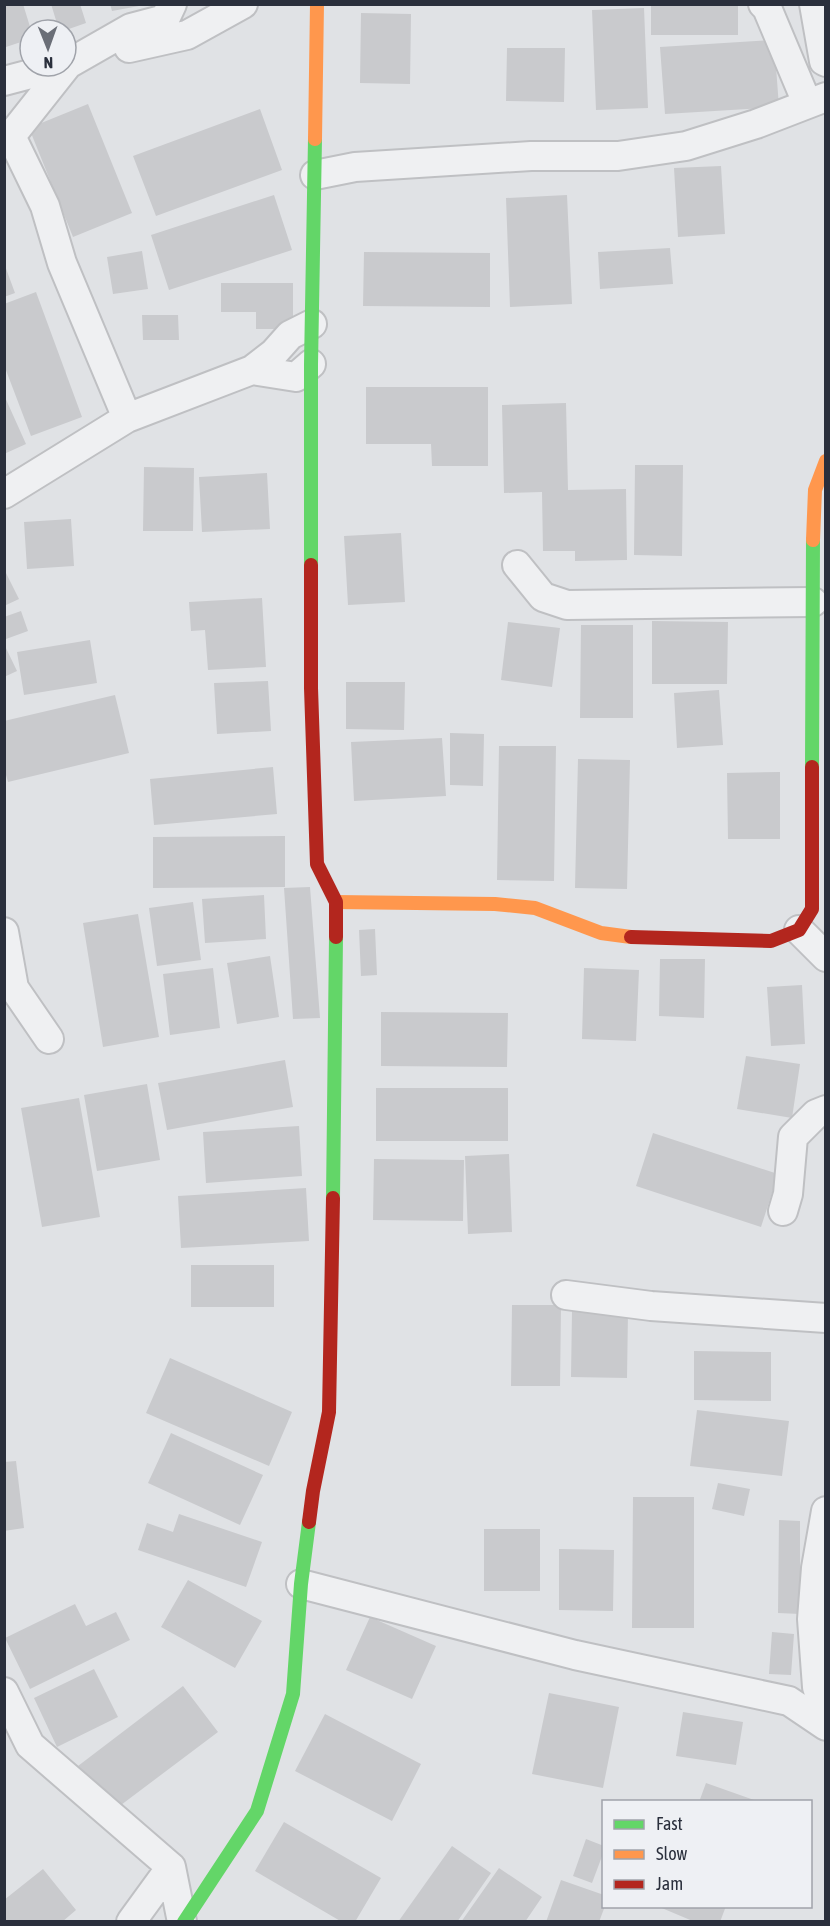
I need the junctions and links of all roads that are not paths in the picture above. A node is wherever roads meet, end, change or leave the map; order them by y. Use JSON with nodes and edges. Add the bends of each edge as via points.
{"nodes":[{"id":1,"x":172,"y":4,"type":"edge"},
{"id":2,"x":243,"y":4,"type":"edge"},
{"id":3,"x":317,"y":4,"type":"edge"},
{"id":4,"x":763,"y":4,"type":"edge"},
{"id":5,"x":814,"y":4,"type":"edge"},
{"id":6,"x":78,"y":58,"type":"edge"},
{"id":7,"x":78,"y":61,"type":"edge"},
{"id":8,"x":825,"y":62,"type":"edge"},
{"id":9,"x":55,"y":78,"type":"edge"},
{"id":10,"x":816,"y":100,"type":"edge"},
{"id":11,"x":315,"y":175,"type":"junction"},
{"id":12,"x":312,"y":324,"type":"junction"},
{"id":13,"x":311,"y":364,"type":"junction"},
{"id":14,"x":252,"y":370,"type":"junction"},
{"id":15,"x":127,"y":418,"type":"junction"},
{"id":16,"x":825,"y":462,"type":"edge"},
{"id":17,"x":4,"y":494,"type":"edge"},
{"id":18,"x":517,"y":565,"type":"dead end"},
{"id":19,"x":813,"y":602,"type":"junction"},
{"id":20,"x":825,"y":822,"type":"edge"},
{"id":21,"x":813,"y":847,"type":"junction"},
{"id":22,"x":336,"y":902,"type":"junction"},
{"id":23,"x":799,"y":930,"type":"junction"},
{"id":24,"x":4,"y":932,"type":"edge"},
{"id":25,"x":825,"y":957,"type":"edge"},
{"id":26,"x":49,"y":1039,"type":"dead end"},
{"id":27,"x":825,"y":1110,"type":"edge"},
{"id":28,"x":783,"y":1211,"type":"dead end"},
{"id":29,"x":566,"y":1295,"type":"dead end"},
{"id":30,"x":825,"y":1318,"type":"edge"},
{"id":31,"x":825,"y":1511,"type":"edge"},
{"id":32,"x":301,"y":1584,"type":"junction"},
{"id":33,"x":4,"y":1692,"type":"edge"},
{"id":34,"x":825,"y":1714,"type":"edge"},
{"id":35,"x":825,"y":1726,"type":"edge"},
{"id":36,"x":171,"y":1867,"type":"junction"},
{"id":37,"x":131,"y":1922,"type":"edge"},
{"id":38,"x":183,"y":1922,"type":"edge"}],
"edges":[{"from":1,"to":6,"type":"street","via":[[165,19],[131,28]]},
{"from":2,"to":7,"type":"street","via":[[187,35]]},
{"from":3,"to":11,"type":"street"},
{"from":4,"to":10,"type":"street"},
{"from":5,"to":8,"type":"street"},
{"from":9,"to":15,"type":"street","via":[[11,136],[45,206],[62,263]]},
{"from":10,"to":11,"type":"street","via":[[686,146],[618,156],[531,156],[355,167]]},
{"from":11,"to":12,"type":"street"},
{"from":12,"to":13,"type":"street"},
{"from":12,"to":14,"type":"street","via":[[290,335]]},
{"from":13,"to":14,"type":"street","via":[[296,377]]},
{"from":13,"to":22,"type":"street","via":[[310,688],[317,864]]},
{"from":14,"to":15,"type":"street"},
{"from":15,"to":17,"type":"street"},
{"from":16,"to":19,"type":"street","via":[[815,490]]},
{"from":18,"to":19,"type":"street","via":[[543,597],[567,605]]},
{"from":19,"to":21,"type":"street"},
{"from":20,"to":21,"type":"street"},
{"from":21,"to":23,"type":"street","via":[[812,909]]},
{"from":22,"to":23,"type":"street","via":[[535,908],[601,933],[640,938],[771,942]]},
{"from":22,"to":32,"type":"street","via":[[329,1412],[313,1491]]},
{"from":23,"to":25,"type":"street"},
{"from":24,"to":26,"type":"street","via":[[14,988]]},
{"from":27,"to":28,"type":"street","via":[[793,1137]]},
{"from":29,"to":30,"type":"street","via":[[674,1309]]},
{"from":31,"to":34,"type":"street","via":[[812,1619],[817,1687]]},
{"from":32,"to":35,"type":"street","via":[[575,1655],[789,1701]]},
{"from":32,"to":38,"type":"street","via":[[293,1694],[257,1811]]},
{"from":33,"to":36,"type":"street","via":[[30,1745]]},
{"from":36,"to":37,"type":"street"},
{"from":36,"to":38,"type":"street"}]}
